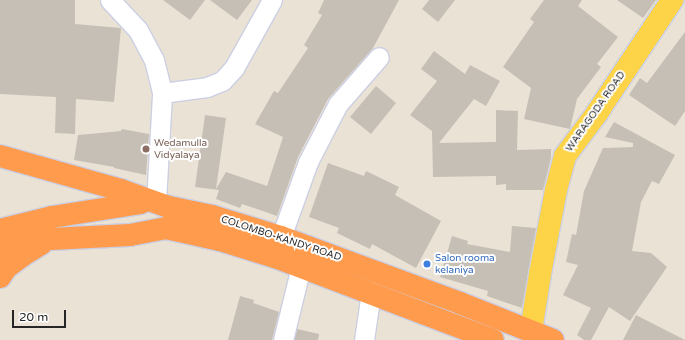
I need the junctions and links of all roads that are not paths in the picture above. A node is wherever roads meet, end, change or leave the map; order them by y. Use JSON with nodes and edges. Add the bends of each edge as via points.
{"nodes":[{"id":1,"x":110,"y":0,"type":"edge"},
{"id":2,"x":272,"y":0,"type":"edge"},
{"id":3,"x":672,"y":0,"type":"edge"},
{"id":4,"x":379,"y":57,"type":"dead end"},
{"id":5,"x":162,"y":94,"type":"junction"},
{"id":6,"x":0,"y":156,"type":"edge"},
{"id":7,"x":151,"y":201,"type":"junction"},
{"id":8,"x":0,"y":230,"type":"edge"},
{"id":9,"x":281,"y":237,"type":"junction"},
{"id":10,"x":51,"y":239,"type":"junction"},
{"id":11,"x":0,"y":248,"type":"edge"},
{"id":12,"x":301,"y":266,"type":"junction"},
{"id":13,"x":0,"y":276,"type":"edge"},
{"id":14,"x":371,"y":292,"type":"junction"},
{"id":15,"x":533,"y":335,"type":"edge"},
{"id":16,"x":283,"y":340,"type":"edge"},
{"id":17,"x":364,"y":340,"type":"edge"},
{"id":18,"x":493,"y":340,"type":"edge"},
{"id":19,"x":553,"y":340,"type":"edge"}],
"edges":[{"from":1,"to":5,"type":"street","via":[[138,30],[154,60]]},
{"from":2,"to":5,"type":"street","via":[[234,68],[222,81],[207,87]]},
{"from":3,"to":15,"type":"main road","name":"WARAGODA ROAD","via":[[597,113],[565,156],[544,252]]},
{"from":4,"to":9,"type":"street","via":[[338,104],[308,162]]},
{"from":5,"to":7,"type":"street"},
{"from":6,"to":7,"type":"highway","name":"COLOMBO-KANDY ROAD"},
{"from":7,"to":8,"type":"highway","via":[[52,217]]},
{"from":7,"to":9,"type":"highway","name":"COLOMBO-KANDY ROAD"},
{"from":9,"to":15,"type":"highway","name":"COLOMBO-KANDY ROAD"},
{"from":10,"to":11,"type":"highway","name":"COLOMBO-KANDY ROAD"},
{"from":10,"to":12,"type":"highway","name":"COLOMBO-KANDY ROAD","via":[[130,235],[166,228],[250,249]]},
{"from":10,"to":13,"type":"highway","via":[[23,255]]},
{"from":12,"to":14,"type":"highway","name":"COLOMBO-KANDY ROAD"},
{"from":12,"to":16,"type":"street"},
{"from":14,"to":17,"type":"street"},
{"from":14,"to":18,"type":"highway","name":"COLOMBO-KANDY ROAD"},
{"from":15,"to":19,"type":"highway","name":"COLOMBO-KANDY ROAD"}]}
